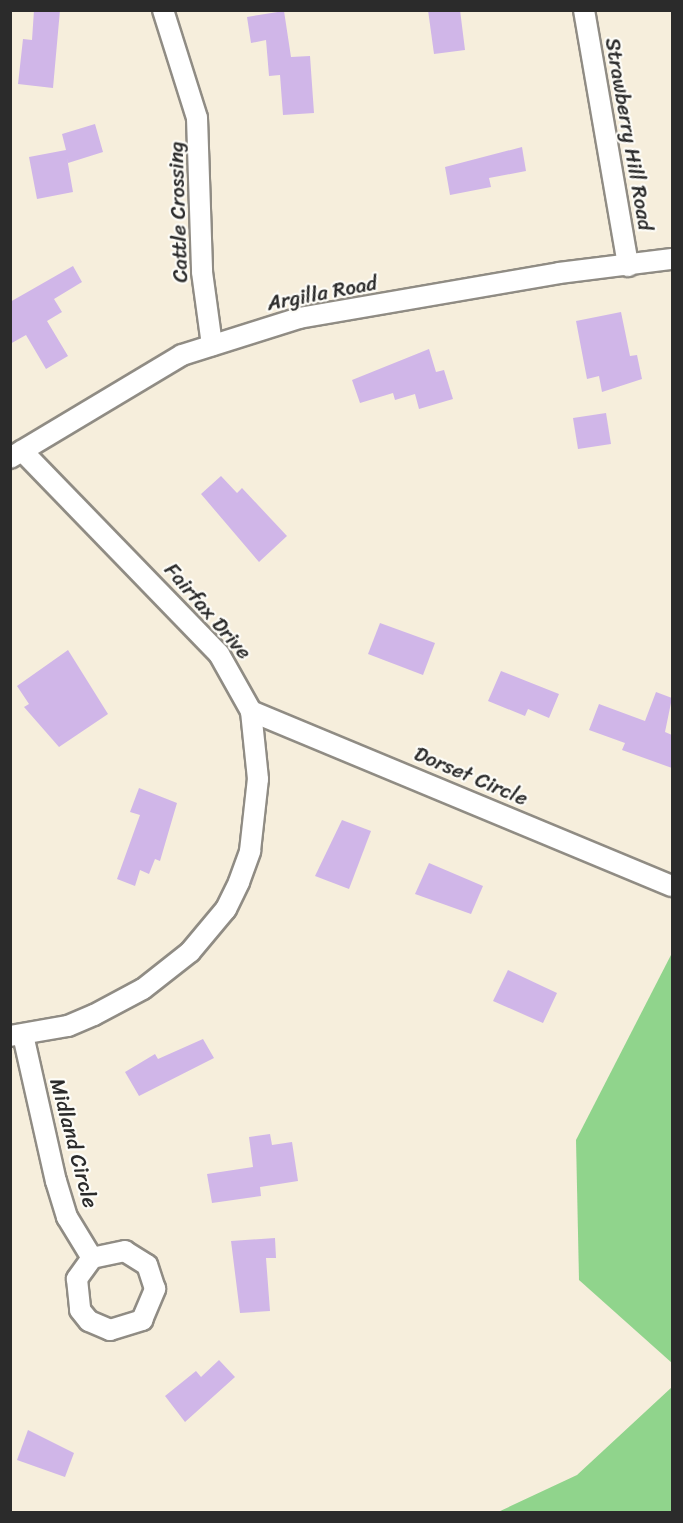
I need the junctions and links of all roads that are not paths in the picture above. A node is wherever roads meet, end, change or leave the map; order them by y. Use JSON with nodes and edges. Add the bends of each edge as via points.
{"nodes":[{"id":1,"x":163,"y":10,"type":"edge"},
{"id":2,"x":584,"y":10,"type":"edge"},
{"id":3,"x":672,"y":260,"type":"edge"},
{"id":4,"x":628,"y":266,"type":"junction"},
{"id":5,"x":212,"y":345,"type":"junction"},
{"id":6,"x":16,"y":455,"type":"edge"},
{"id":7,"x":251,"y":711,"type":"junction"},
{"id":8,"x":672,"y":886,"type":"edge"},
{"id":9,"x":17,"y":1036,"type":"edge"},
{"id":10,"x":92,"y":1258,"type":"junction"}],
"edges":[{"from":1,"to":5,"type":"street","name":"Cattle Crossing","via":[[198,118],[202,272]]},
{"from":2,"to":4,"type":"street","name":"Strawberry Hill Road"},
{"from":3,"to":4,"type":"street","name":"Argilla Road"},
{"from":4,"to":5,"type":"street","name":"Argilla Road","via":[[299,318]]},
{"from":5,"to":6,"type":"street","name":"Argilla Road","via":[[182,355]]},
{"from":6,"to":7,"type":"street","name":"Fairfax Drive","via":[[199,630],[237,680]]},
{"from":7,"to":8,"type":"street","name":"Dorset Circle"},
{"from":7,"to":9,"type":"street","name":"Fairfax Drive","via":[[257,742],[255,817],[250,851],[226,909],[190,952],[143,989],[68,1026]]},
{"from":9,"to":10,"type":"street","name":"Midland Circle","via":[[67,1217]]},
{"from":10,"to":10,"type":"street","via":[[125,1251],[147,1265],[155,1289],[142,1320],[110,1330],[84,1317],[76,1288]]}]}
